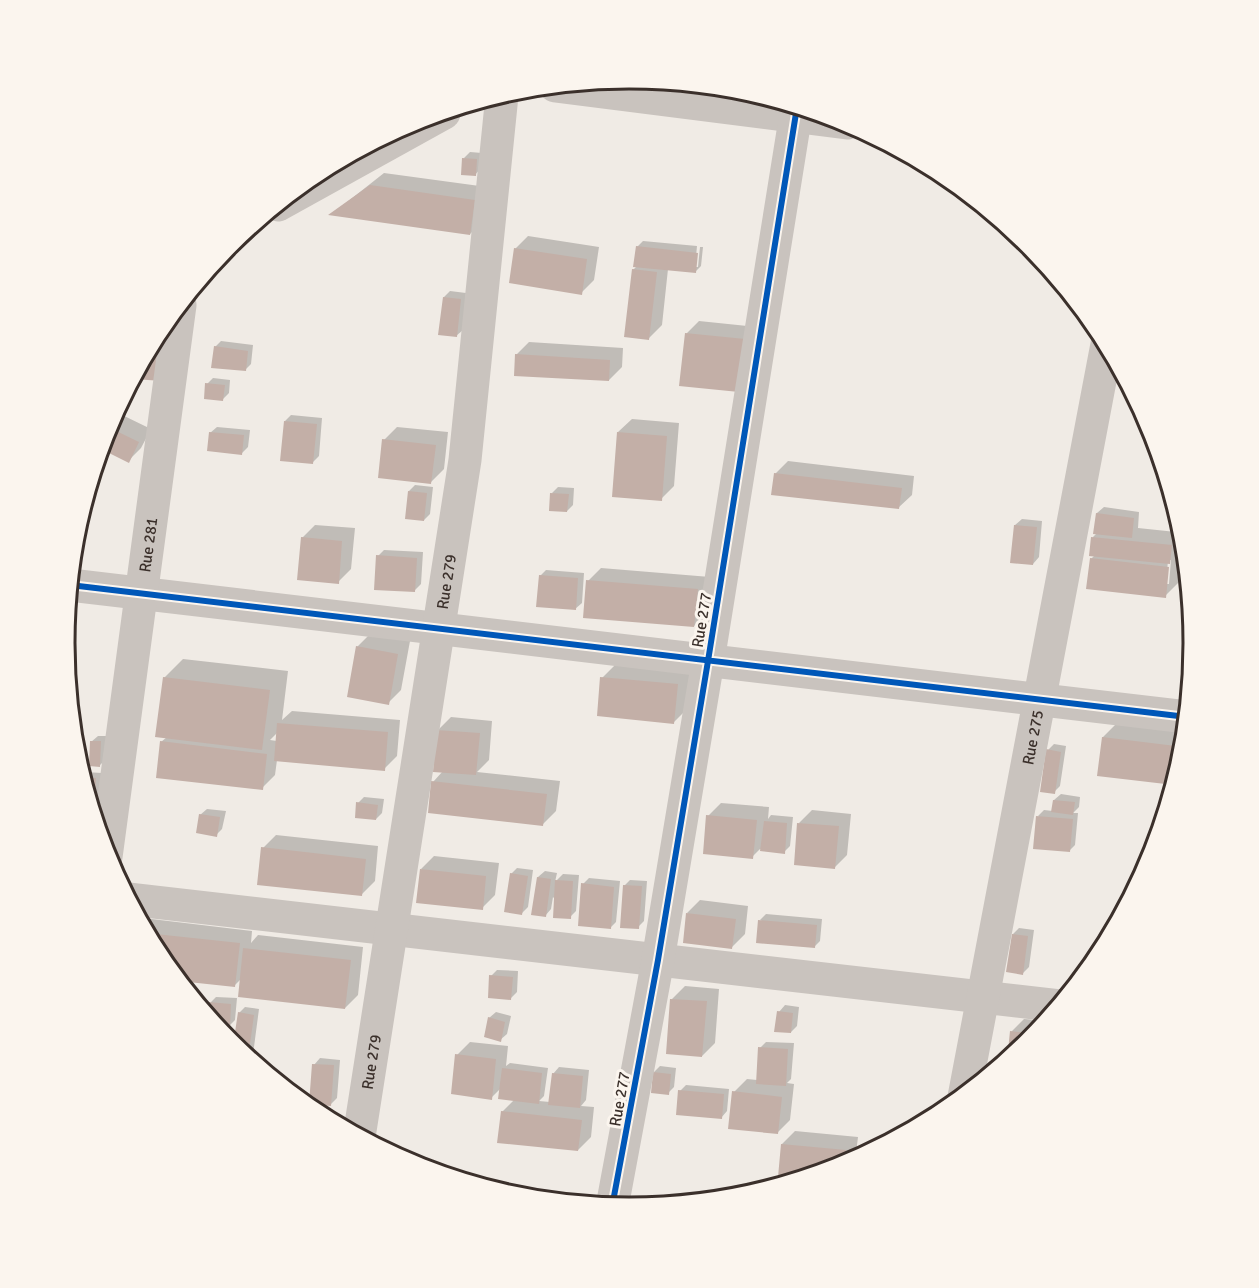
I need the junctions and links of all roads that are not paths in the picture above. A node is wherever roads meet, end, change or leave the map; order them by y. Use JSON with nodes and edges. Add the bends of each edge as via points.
{"nodes":[{"id":1,"x":599,"y":91,"type":"edge"},
{"id":2,"x":501,"y":105,"type":"edge"},
{"id":3,"x":780,"y":110,"type":"edge"},
{"id":4,"x":796,"y":115,"type":"edge"},
{"id":5,"x":178,"y":323,"type":"edge"},
{"id":6,"x":1104,"y":358,"type":"edge"},
{"id":7,"x":78,"y":586,"type":"edge"},
{"id":8,"x":142,"y":595,"type":"junction"},
{"id":9,"x":439,"y":629,"type":"junction"},
{"id":10,"x":708,"y":661,"type":"junction"},
{"id":11,"x":1039,"y":700,"type":"junction"},
{"id":12,"x":1179,"y":716,"type":"edge"},
{"id":13,"x":109,"y":835,"type":"edge"},
{"id":14,"x":138,"y":900,"type":"edge"},
{"id":15,"x":392,"y":929,"type":"junction"},
{"id":16,"x":658,"y":960,"type":"junction"},
{"id":17,"x":982,"y":998,"type":"junction"},
{"id":18,"x":1050,"y":1005,"type":"edge"},
{"id":19,"x":966,"y":1085,"type":"edge"},
{"id":20,"x":360,"y":1128,"type":"edge"},
{"id":21,"x":614,"y":1198,"type":"edge"}],
"edges":[{"from":1,"to":3,"type":"street"},
{"from":2,"to":9,"type":"street","name":"Rue 279","via":[[465,460]]},
{"from":4,"to":10,"type":"street","name":"Rue 277"},
{"from":5,"to":8,"type":"street","name":"Rue 281"},
{"from":6,"to":11,"type":"street","name":"Rue 275"},
{"from":7,"to":8,"type":"street"},
{"from":8,"to":9,"type":"street"},
{"from":8,"to":13,"type":"street","name":"Rue 281"},
{"from":9,"to":10,"type":"street"},
{"from":9,"to":15,"type":"street","name":"Rue 279"},
{"from":10,"to":11,"type":"street"},
{"from":10,"to":16,"type":"street","name":"Rue 277"},
{"from":11,"to":12,"type":"street"},
{"from":11,"to":17,"type":"street","name":"Rue 275"},
{"from":14,"to":15,"type":"street"},
{"from":15,"to":16,"type":"street"},
{"from":15,"to":20,"type":"street","name":"Rue 279"},
{"from":16,"to":17,"type":"street"},
{"from":16,"to":21,"type":"street","name":"Rue 277"},
{"from":17,"to":18,"type":"street"},
{"from":17,"to":19,"type":"street","name":"Rue 275"}]}
